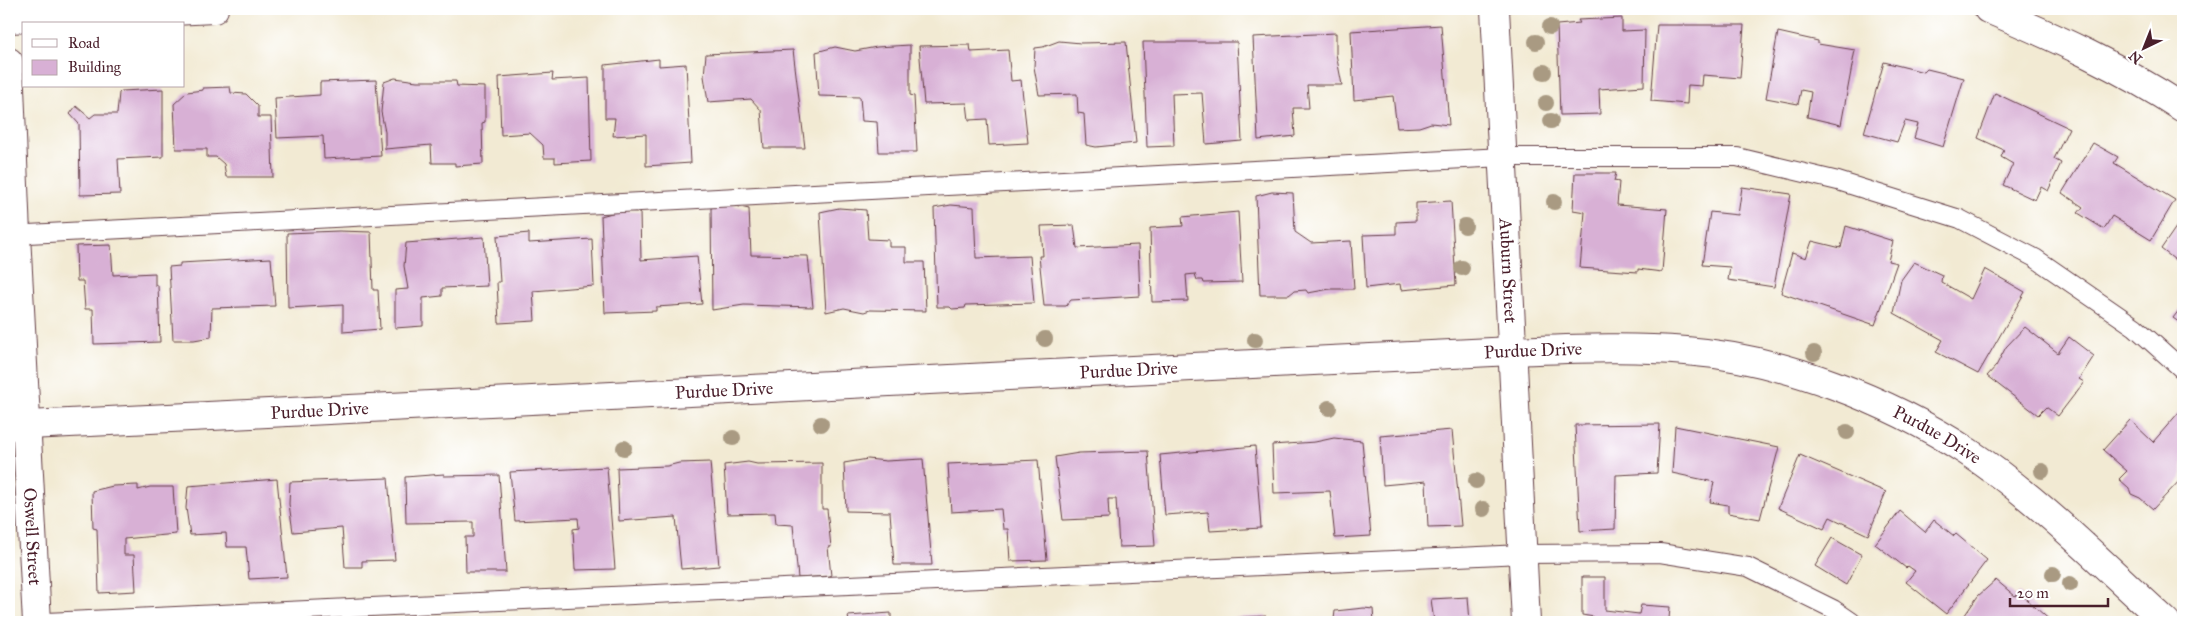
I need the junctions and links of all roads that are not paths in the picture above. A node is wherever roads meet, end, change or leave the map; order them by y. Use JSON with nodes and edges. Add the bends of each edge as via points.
{"nodes":[{"id":1,"x":214,"y":9,"type":"edge"},
{"id":2,"x":1495,"y":9,"type":"edge"},
{"id":3,"x":1988,"y":9,"type":"edge"},
{"id":4,"x":9,"y":19,"type":"edge"},
{"id":5,"x":9,"y":62,"type":"edge"},
{"id":6,"x":2183,"y":108,"type":"edge"},
{"id":7,"x":1502,"y":157,"type":"junction"},
{"id":8,"x":12,"y":235,"type":"edge"},
{"id":9,"x":1512,"y":351,"type":"junction"},
{"id":10,"x":2183,"y":370,"type":"edge"},
{"id":11,"x":18,"y":425,"type":"edge"},
{"id":12,"x":1522,"y":554,"type":"junction"},
{"id":13,"x":37,"y":622,"type":"edge"},
{"id":14,"x":46,"y":622,"type":"edge"},
{"id":15,"x":1526,"y":622,"type":"edge"},
{"id":16,"x":1852,"y":622,"type":"edge"},
{"id":17,"x":2166,"y":622,"type":"edge"}],
"edges":[{"from":1,"to":4,"type":"street"},
{"from":2,"to":7,"type":"street","name":"Auburn Street"},
{"from":3,"to":6,"type":"street","via":[[2064,40]]},
{"from":5,"to":8,"type":"street","name":"Oswell Street"},
{"from":7,"to":8,"type":"lane"},
{"from":7,"to":9,"type":"street","name":"Auburn Street"},
{"from":7,"to":10,"type":"lane","via":[[1737,157],[1838,182],[1960,219],[2035,258],[2136,327]]},
{"from":8,"to":11,"type":"street","name":"Oswell Street"},
{"from":9,"to":11,"type":"street","name":"Purdue Drive"},
{"from":9,"to":12,"type":"street","name":"Auburn Street"},
{"from":9,"to":17,"type":"street","name":"Purdue Drive","via":[[1621,348],[1688,351],[1754,362],[1829,383],[1900,413],[1968,452],[2022,492]]},
{"from":11,"to":13,"type":"street","name":"Oswell Street"},
{"from":12,"to":14,"type":"lane"},
{"from":12,"to":15,"type":"street","name":"Auburn Street"},
{"from":12,"to":16,"type":"lane","via":[[1660,553],[1748,567],[1833,609]]}]}
